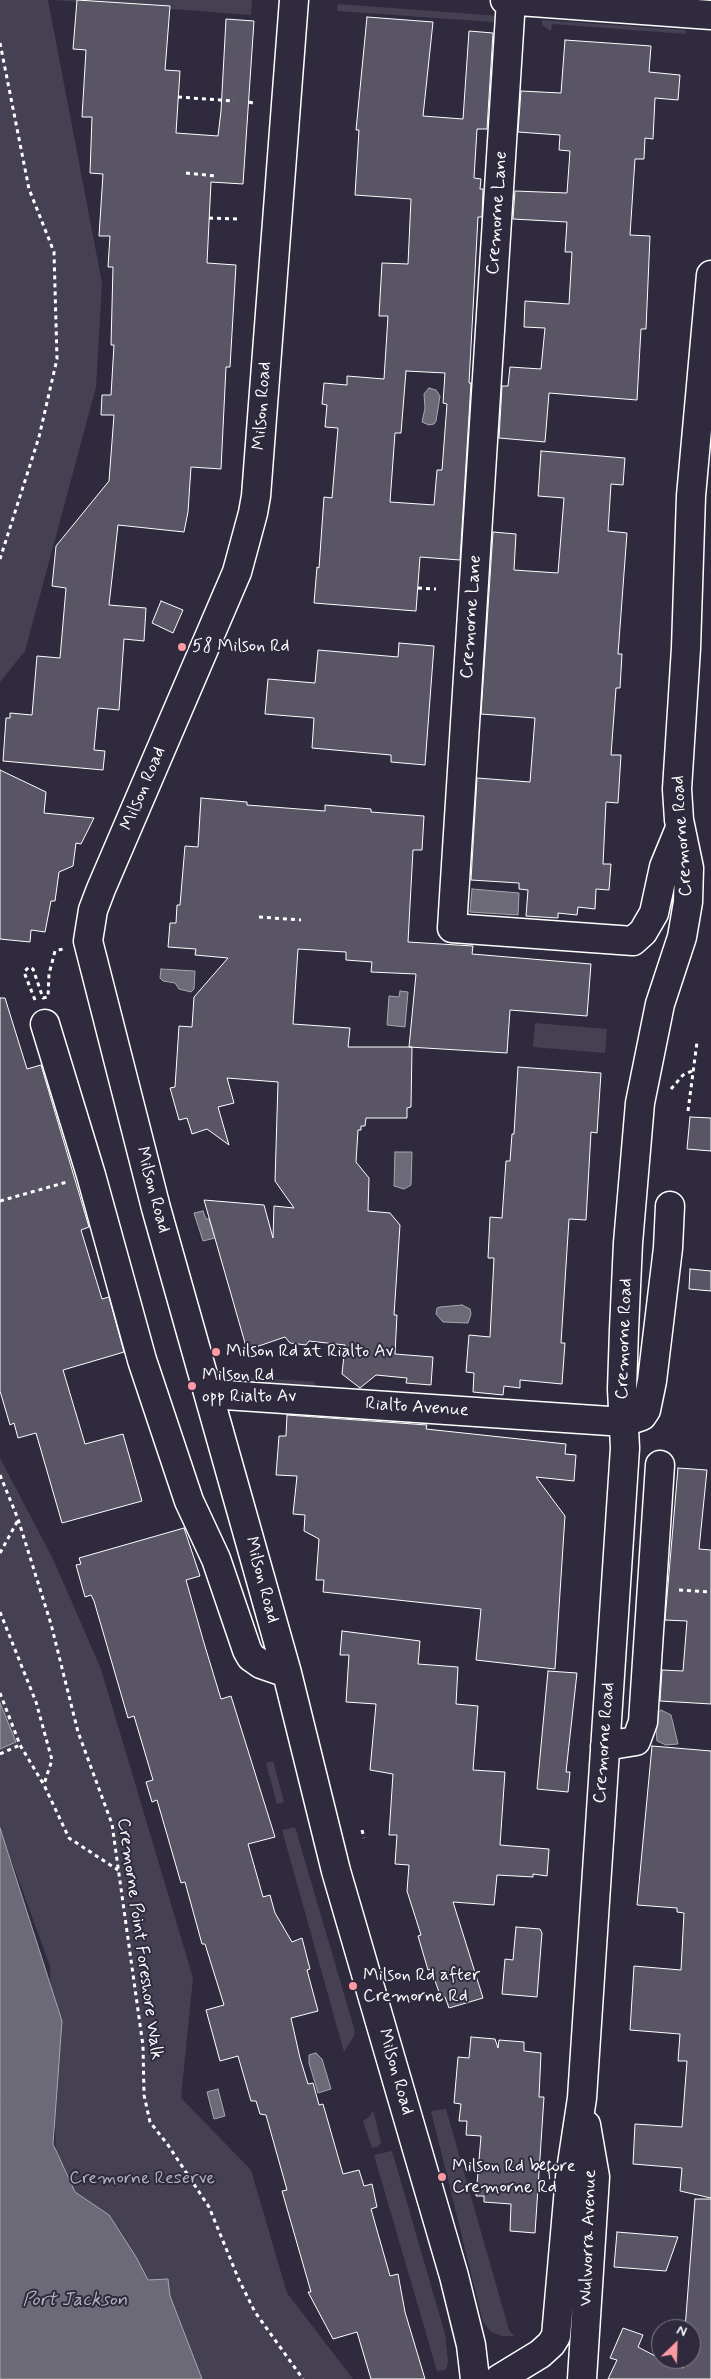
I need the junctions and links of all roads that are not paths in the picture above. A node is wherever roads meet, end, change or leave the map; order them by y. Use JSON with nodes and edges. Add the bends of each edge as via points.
{"nodes":[{"id":1,"x":294,"y":0,"type":"edge"},
{"id":2,"x":505,"y":0,"type":"edge"},
{"id":3,"x":512,"y":0,"type":"edge"},
{"id":4,"x":711,"y":15,"type":"edge"},
{"id":5,"x":711,"y":275,"type":"edge"},
{"id":6,"x":706,"y":410,"type":"edge"},
{"id":7,"x":680,"y":828,"type":"junction"},
{"id":8,"x":45,"y":1024,"type":"road end"},
{"id":9,"x":670,"y":1206,"type":"dead end"},
{"id":10,"x":210,"y":1394,"type":"junction"},
{"id":11,"x":624,"y":1422,"type":"junction"},
{"id":12,"x":660,"y":1465,"type":"dead end"},
{"id":13,"x":287,"y":1673,"type":"junction"},
{"id":14,"x":605,"y":1746,"type":"junction"},
{"id":15,"x":582,"y":2098,"type":"junction"},
{"id":16,"x":475,"y":2379,"type":"edge"},
{"id":17,"x":499,"y":2379,"type":"edge"},
{"id":18,"x":582,"y":2379,"type":"edge"}],
"edges":[{"from":1,"to":10,"type":"street","name":"Milson Road","via":[[253,513],[237,572],[93,910],[88,941],[156,1208]]},
{"from":2,"to":3,"type":"street"},
{"from":3,"to":4,"type":"street"},
{"from":3,"to":7,"type":"street","name":"Cremorne Lane","via":[[452,928],[633,941],[644,932],[654,913],[664,867]]},
{"from":5,"to":6,"type":"street","name":"Cremorne Road"},
{"from":6,"to":7,"type":"street","name":"Cremorne Road","via":[[692,496],[677,789]]},
{"from":7,"to":11,"type":"street","name":"Cremorne Road","via":[[689,868],[688,902],[682,937],[660,1004],[640,1104],[628,1263],[622,1389]]},
{"from":8,"to":13,"type":"street","via":[[142,1360],[189,1501],[216,1559],[247,1650],[261,1664]]},
{"from":9,"to":11,"type":"street","via":[[665,1283],[649,1399],[642,1416]]},
{"from":10,"to":11,"type":"street","name":"Rialto Avenue"},
{"from":10,"to":13,"type":"street","name":"Milson Road"},
{"from":11,"to":14,"type":"street","name":"Cremorne Road","via":[[625,1448]]},
{"from":12,"to":14,"type":"street","via":[[643,1722],[636,1741]]},
{"from":13,"to":16,"type":"street","name":"Milson Road","via":[[336,1872],[454,2276],[471,2345]]},
{"from":14,"to":15,"type":"street","name":"Cremorne Road"},
{"from":15,"to":17,"type":"street","name":"Cremorne Road","via":[[570,2177],[556,2336],[540,2354]]},
{"from":15,"to":18,"type":"street","name":"Wulworra Avenue","via":[[595,2177]]}]}
